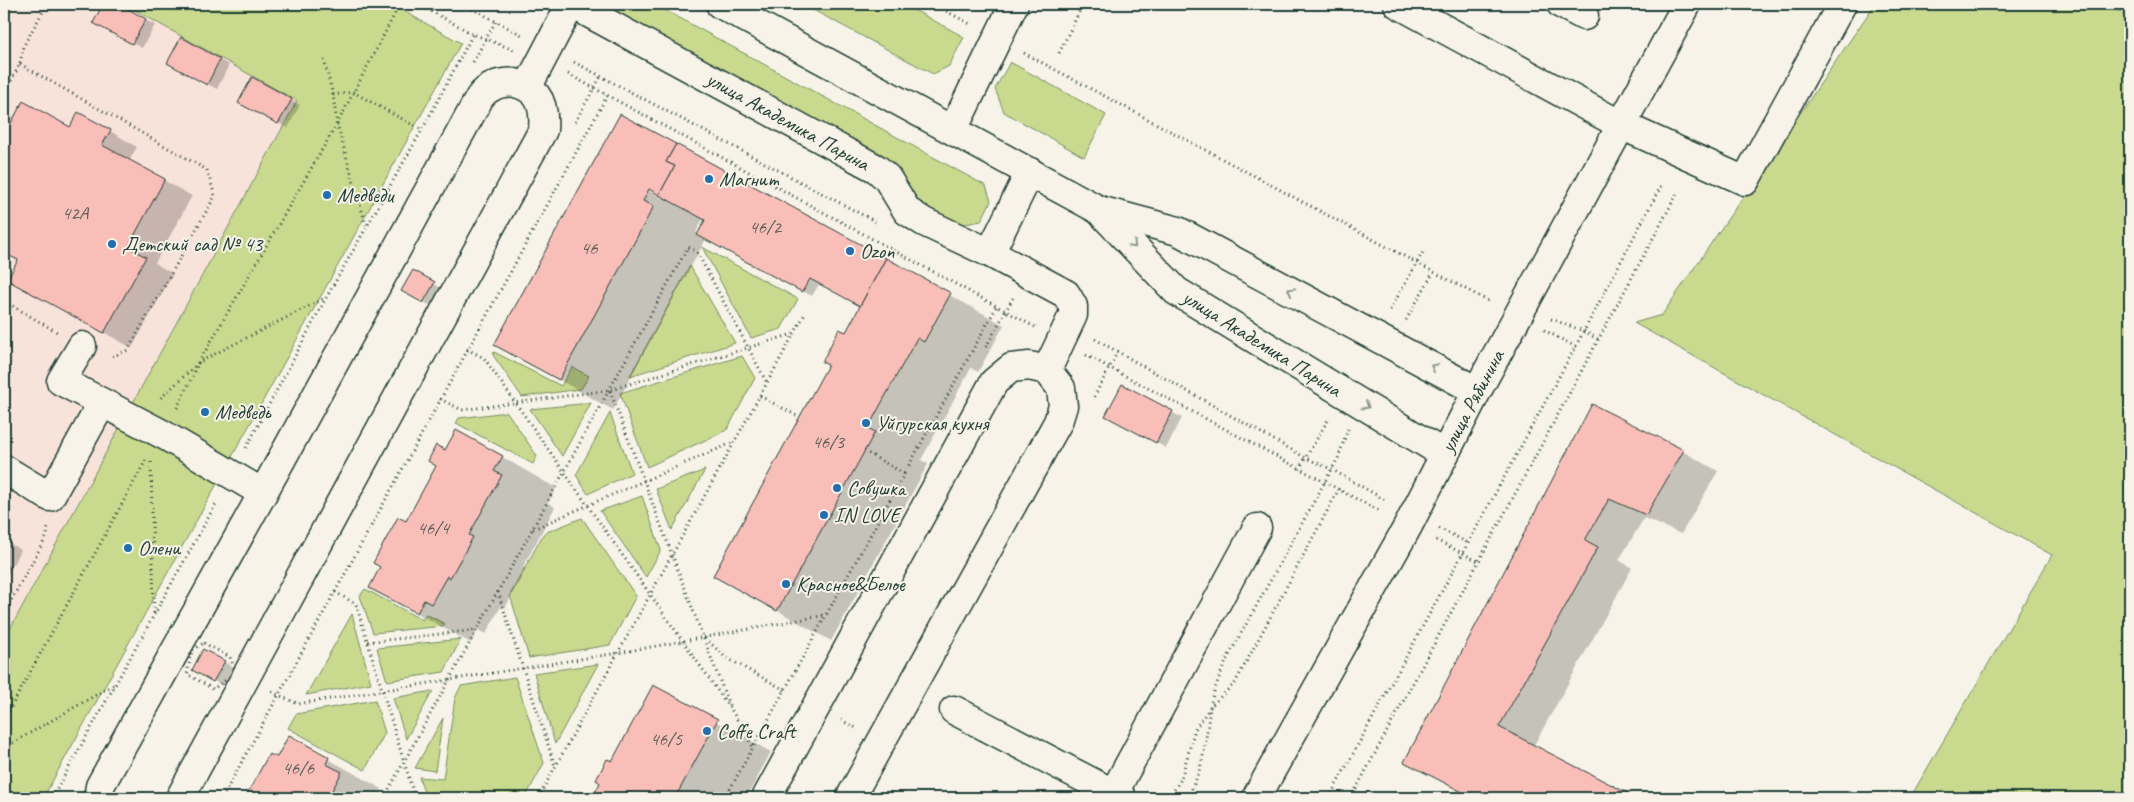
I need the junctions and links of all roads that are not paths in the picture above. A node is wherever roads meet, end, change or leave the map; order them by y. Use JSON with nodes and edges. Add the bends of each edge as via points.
{"nodes":[{"id":1,"x":571,"y":4,"type":"edge"},
{"id":2,"x":720,"y":4,"type":"edge"},
{"id":3,"x":1014,"y":4,"type":"edge"},
{"id":4,"x":1398,"y":4,"type":"edge"},
{"id":5,"x":1687,"y":4,"type":"edge"},
{"id":6,"x":1842,"y":4,"type":"edge"},
{"id":7,"x":528,"y":86,"type":"junction"},
{"id":8,"x":1621,"y":125,"type":"junction"},
{"id":9,"x":953,"y":130,"type":"junction"},
{"id":10,"x":1030,"y":172,"type":"junction"},
{"id":11,"x":1099,"y":210,"type":"junction"},
{"id":12,"x":990,"y":253,"type":"junction"},
{"id":13,"x":82,"y":346,"type":"road end"},
{"id":14,"x":1047,"y":370,"type":"junction"},
{"id":15,"x":1477,"y":390,"type":"junction"},
{"id":16,"x":102,"y":403,"type":"junction"},
{"id":17,"x":1444,"y":454,"type":"junction"},
{"id":18,"x":4,"y":469,"type":"edge"},
{"id":19,"x":263,"y":493,"type":"junction"},
{"id":20,"x":1257,"y":528,"type":"dead end"},
{"id":21,"x":954,"y":710,"type":"dead end"},
{"id":22,"x":1115,"y":797,"type":"edge"},
{"id":23,"x":98,"y":798,"type":"edge"},
{"id":24,"x":180,"y":798,"type":"edge"},
{"id":25,"x":766,"y":798,"type":"edge"},
{"id":26,"x":850,"y":798,"type":"edge"},
{"id":27,"x":1256,"y":798,"type":"edge"}],
"edges":[{"from":1,"to":7,"type":"street"},
{"from":1,"to":12,"type":"street","name":"улица Академика Парина","via":[[877,169],[887,178],[907,211]]},
{"from":2,"to":9,"type":"street","name":"улица Академика Парина"},
{"from":3,"to":9,"type":"street"},
{"from":4,"to":8,"type":"street"},
{"from":5,"to":8,"type":"street","name":"улица Рябинина"},
{"from":6,"to":8,"type":"street","via":[[1745,181]]},
{"from":7,"to":19,"type":"street","via":[[509,82],[493,86],[480,96]]},
{"from":7,"to":24,"type":"street","via":[[538,97],[544,113],[543,130]]},
{"from":8,"to":15,"type":"street","name":"улица Рябинина"},
{"from":9,"to":10,"type":"street","name":"улица Академика Парина"},
{"from":10,"to":11,"type":"street","name":"улица Академика Парина"},
{"from":10,"to":12,"type":"street"},
{"from":15,"to":11,"type":"street","name":"улица Академика Парина","one_way":true,"via":[[1178,231]]},
{"from":11,"to":17,"type":"street","name":"улица Академика Парина","one_way":true,"via":[[1176,291]]},
{"from":12,"to":14,"type":"street","name":"улица Академика Парина","via":[[1066,294],[1073,306],[1073,315]]},
{"from":13,"to":16,"type":"street","via":[[61,381]]},
{"from":14,"to":25,"type":"street","via":[[1029,366],[1011,368],[994,382]]},
{"from":14,"to":26,"type":"street","via":[[1061,388],[1063,406],[1058,422]]},
{"from":15,"to":17,"type":"street","name":"улица Рябинина"},
{"from":16,"to":18,"type":"street","via":[[50,497]]},
{"from":16,"to":19,"type":"street","via":[[138,421],[157,443],[232,475]]},
{"from":17,"to":27,"type":"street","name":"улица Рябинина"},
{"from":19,"to":23,"type":"street","via":[[100,786]]},
{"from":20,"to":22,"type":"street"},
{"from":21,"to":22,"type":"street"}]}
